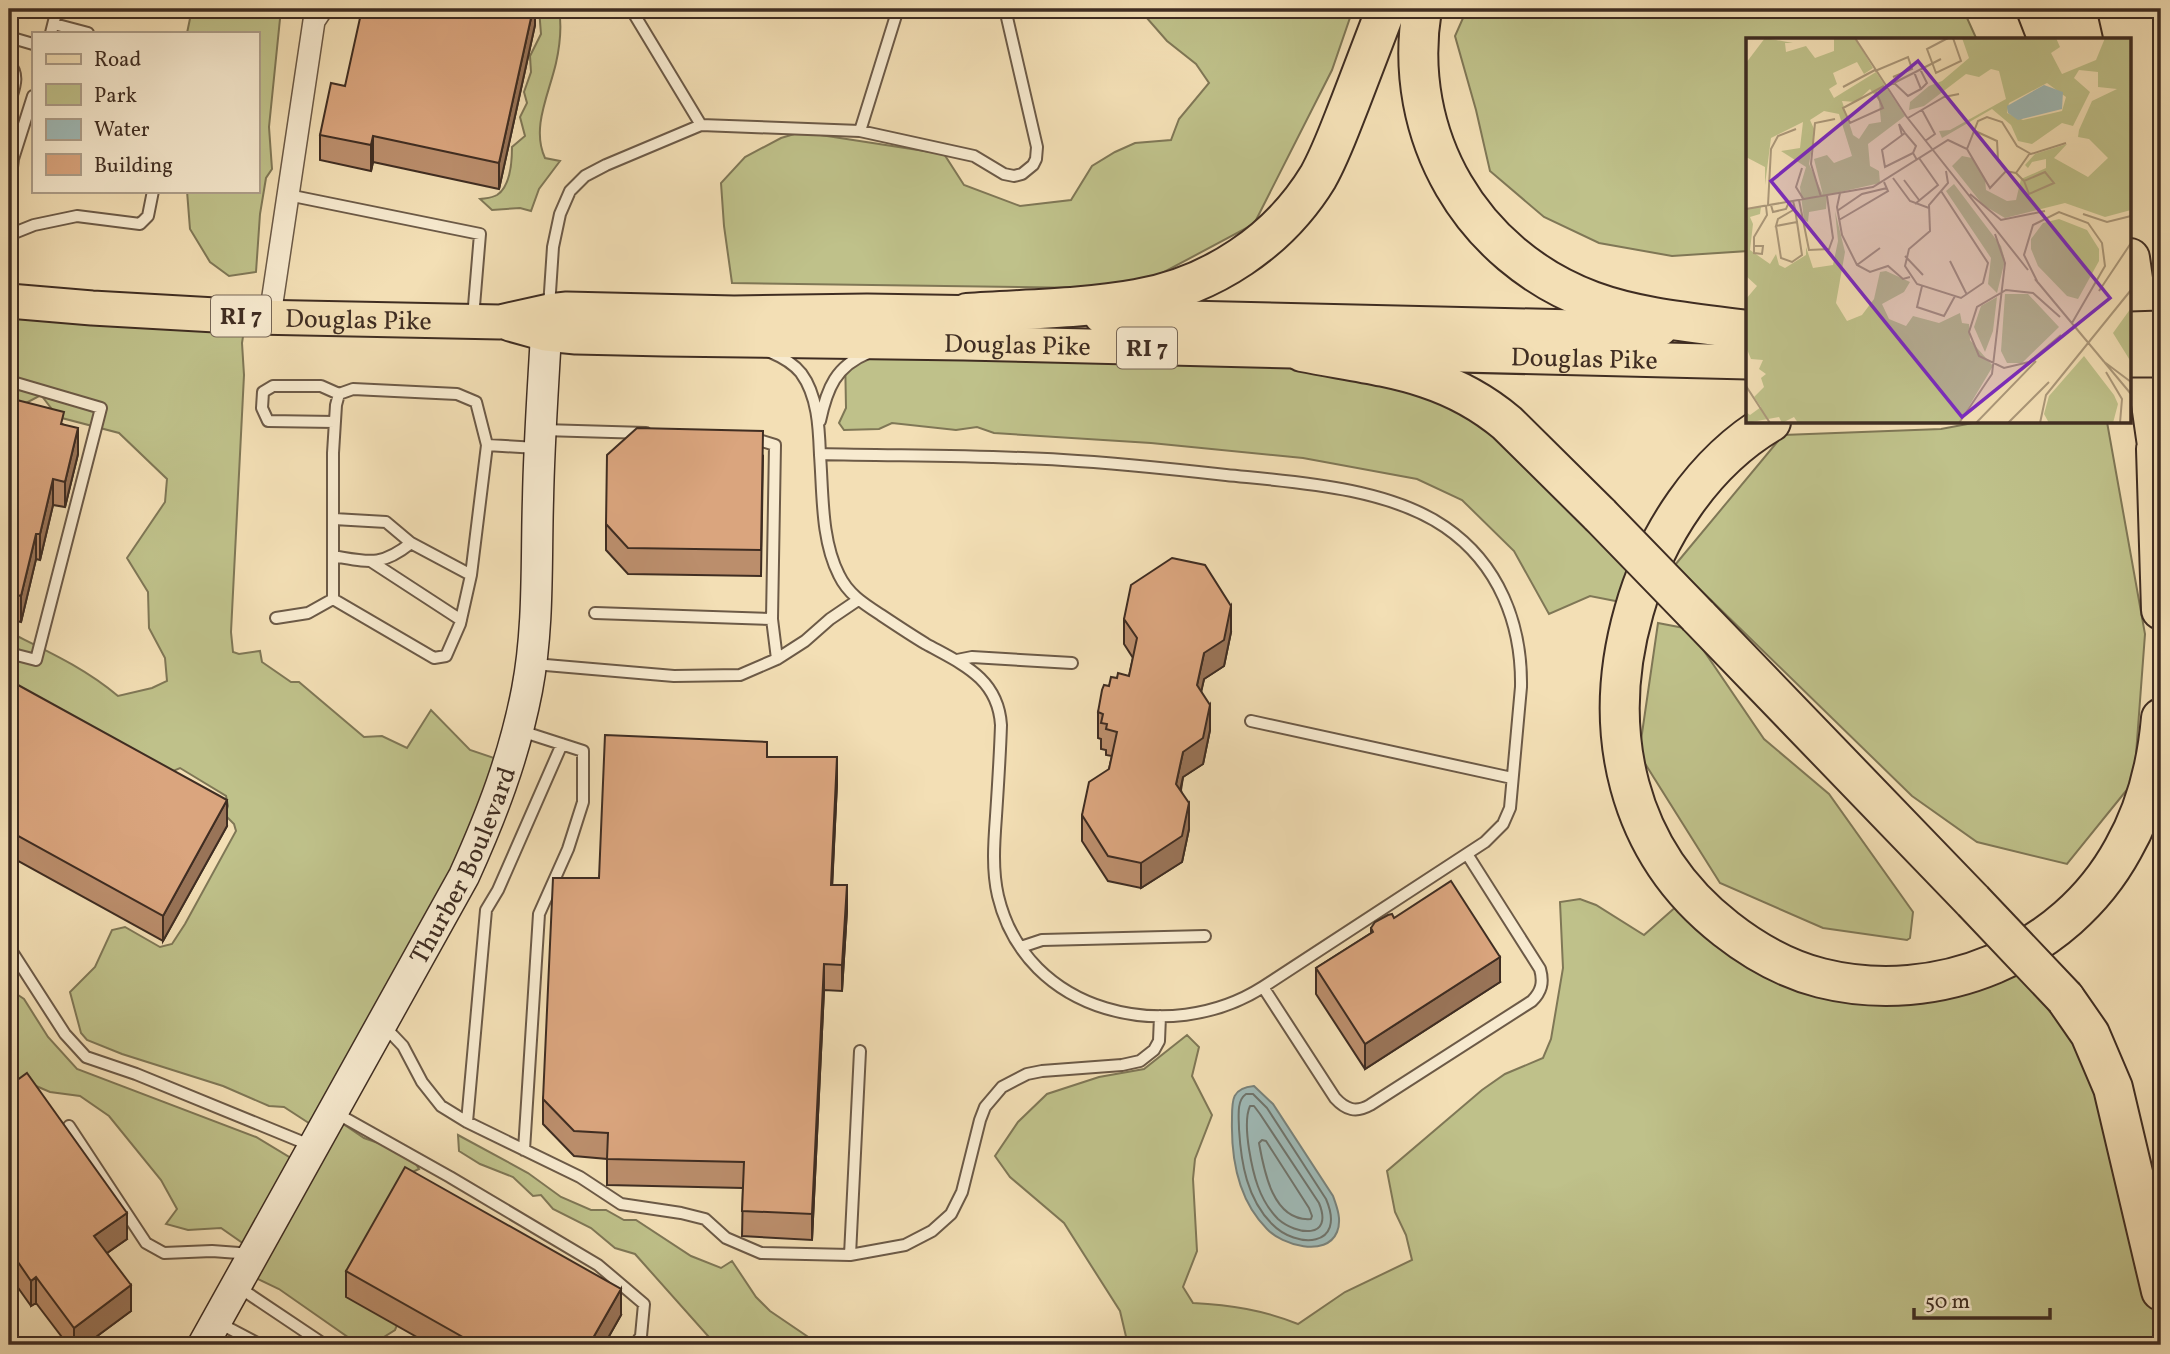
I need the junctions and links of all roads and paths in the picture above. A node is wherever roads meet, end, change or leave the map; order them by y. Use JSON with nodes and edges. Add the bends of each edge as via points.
{"nodes":[{"id":1,"x":57,"y":9,"type":"edge"},
{"id":2,"x":322,"y":9,"type":"edge"},
{"id":3,"x":631,"y":9,"type":"edge"},
{"id":4,"x":898,"y":9,"type":"edge"},
{"id":5,"x":937,"y":9,"type":"edge"},
{"id":6,"x":970,"y":9,"type":"edge"},
{"id":7,"x":1005,"y":9,"type":"edge"},
{"id":8,"x":1386,"y":9,"type":"edge"},
{"id":9,"x":1422,"y":9,"type":"edge"},
{"id":10,"x":2036,"y":9,"type":"edge"},
{"id":11,"x":2076,"y":9,"type":"edge"},
{"id":12,"x":52,"y":29,"type":"edge"},
{"id":13,"x":79,"y":32,"type":"edge"},
{"id":14,"x":9,"y":37,"type":"edge"},
{"id":15,"x":2047,"y":38,"type":"edge"},
{"id":16,"x":2083,"y":38,"type":"edge"},
{"id":17,"x":32,"y":44,"type":"edge"},
{"id":18,"x":9,"y":62,"type":"edge"},
{"id":19,"x":32,"y":99,"type":"edge"},
{"id":20,"x":9,"y":105,"type":"edge"},
{"id":21,"x":701,"y":125,"type":"junction"},
{"id":22,"x":860,"y":131,"type":"junction"},
{"id":23,"x":11,"y":158,"type":"edge"},
{"id":24,"x":9,"y":192,"type":"edge"},
{"id":25,"x":153,"y":192,"type":"edge"},
{"id":26,"x":288,"y":195,"type":"junction"},
{"id":27,"x":9,"y":235,"type":"edge"},
{"id":28,"x":2132,"y":268,"type":"edge"},
{"id":29,"x":2132,"y":291,"type":"edge"},
{"id":30,"x":9,"y":301,"type":"edge"},
{"id":31,"x":967,"y":313,"type":"junction"},
{"id":32,"x":270,"y":316,"type":"junction"},
{"id":33,"x":486,"y":321,"type":"junction"},
{"id":34,"x":548,"y":322,"type":"junction"},
{"id":35,"x":2144,"y":327,"type":"edge"},
{"id":36,"x":1746,"y":330,"type":"edge"},
{"id":37,"x":1746,"y":330,"type":"edge"},
{"id":38,"x":731,"y":341,"type":"junction"},
{"id":39,"x":898,"y":342,"type":"junction"},
{"id":40,"x":1303,"y":352,"type":"junction"},
{"id":41,"x":2132,"y":360,"type":"edge"},
{"id":42,"x":2161,"y":360,"type":"edge"},
{"id":43,"x":1746,"y":362,"type":"edge"},
{"id":44,"x":9,"y":382,"type":"edge"},
{"id":45,"x":339,"y":394,"type":"junction"},
{"id":46,"x":335,"y":422,"type":"junction"},
{"id":47,"x":819,"y":424,"type":"junction"},
{"id":48,"x":1768,"y":424,"type":"edge"},
{"id":49,"x":661,"y":434,"type":"edge"},
{"id":50,"x":741,"y":436,"type":"edge"},
{"id":51,"x":540,"y":439,"type":"junction"},
{"id":52,"x":487,"y":444,"type":"junction"},
{"id":53,"x":820,"y":454,"type":"junction"},
{"id":54,"x":2159,"y":455,"type":"edge"},
{"id":55,"x":334,"y":519,"type":"junction"},
{"id":56,"x":411,"y":544,"type":"junction"},
{"id":57,"x":333,"y":556,"type":"junction"},
{"id":58,"x":372,"y":562,"type":"junction"},
{"id":59,"x":471,"y":575,"type":"junction"},
{"id":60,"x":333,"y":599,"type":"junction"},
{"id":61,"x":858,"y":600,"type":"junction"},
{"id":62,"x":2161,"y":611,"type":"edge"},
{"id":63,"x":595,"y":613,"type":"dead end"},
{"id":64,"x":276,"y":618,"type":"dead end"},
{"id":65,"x":461,"y":620,"type":"junction"},
{"id":66,"x":772,"y":620,"type":"junction"},
{"id":67,"x":9,"y":653,"type":"edge"},
{"id":68,"x":778,"y":659,"type":"junction"},
{"id":69,"x":957,"y":660,"type":"junction"},
{"id":70,"x":1072,"y":663,"type":"dead end"},
{"id":71,"x":531,"y":664,"type":"junction"},
{"id":72,"x":2161,"y":718,"type":"edge"},
{"id":73,"x":1251,"y":721,"type":"dead end"},
{"id":74,"x":519,"y":731,"type":"junction"},
{"id":75,"x":562,"y":744,"type":"junction"},
{"id":76,"x":1512,"y":778,"type":"junction"},
{"id":77,"x":1467,"y":854,"type":"junction"},
{"id":78,"x":1205,"y":936,"type":"dead end"},
{"id":79,"x":9,"y":947,"type":"edge"},
{"id":80,"x":1021,"y":947,"type":"junction"},
{"id":81,"x":1263,"y":988,"type":"junction"},
{"id":82,"x":1160,"y":1016,"type":"junction"},
{"id":83,"x":382,"y":1024,"type":"junction"},
{"id":84,"x":860,"y":1052,"type":"dead end"},
{"id":85,"x":334,"y":1112,"type":"junction"},
{"id":86,"x":467,"y":1122,"type":"junction"},
{"id":87,"x":69,"y":1126,"type":"edge"},
{"id":88,"x":315,"y":1147,"type":"junction"},
{"id":89,"x":524,"y":1150,"type":"junction"},
{"id":90,"x":254,"y":1255,"type":"junction"},
{"id":91,"x":850,"y":1255,"type":"junction"},
{"id":92,"x":237,"y":1286,"type":"junction"},
{"id":93,"x":2161,"y":1291,"type":"edge"},
{"id":94,"x":209,"y":1333,"type":"edge"},
{"id":95,"x":261,"y":1345,"type":"edge"},
{"id":96,"x":325,"y":1345,"type":"edge"},
{"id":97,"x":635,"y":1345,"type":"edge"}],
"edges":[{"from":1,"to":12,"type":"lane"},
{"from":2,"to":26,"type":"street","via":[[314,20]]},
{"from":3,"to":21,"type":"lane"},
{"from":4,"to":22,"type":"lane"},
{"from":5,"to":6,"type":"lane"},
{"from":7,"to":22,"type":"lane","via":[[1037,148],[1028,170],[1014,176],[1004,174],[974,156]]},
{"from":8,"to":31,"type":"highway","via":[[1318,177],[1294,210],[1251,251],[1206,277],[1139,299]]},
{"from":9,"to":37,"type":"highway","via":[[1418,76],[1427,125],[1458,194],[1488,232],[1537,273],[1591,301],[1635,313]]},
{"from":10,"to":15,"type":"highway"},
{"from":11,"to":16,"type":"highway"},
{"from":12,"to":13,"type":"lane"},
{"from":14,"to":17,"type":"lane"},
{"from":18,"to":20,"type":"lane","via":[[16,81]]},
{"from":19,"to":23,"type":"lane"},
{"from":21,"to":22,"type":"lane"},
{"from":21,"to":34,"type":"lane","via":[[606,164],[570,191],[559,214],[553,247]]},
{"from":23,"to":24,"type":"lane"},
{"from":25,"to":27,"type":"lane","via":[[148,216],[140,224],[77,216]]},
{"from":26,"to":32,"type":"street"},
{"from":26,"to":33,"type":"lane","via":[[480,234]]},
{"from":28,"to":35,"type":"highway"},
{"from":29,"to":35,"type":"highway"},
{"from":30,"to":32,"type":"main road","name":"Douglas Pike","number":"RI 7"},
{"from":31,"to":34,"type":"main road","name":"Douglas Pike","number":"RI 7","via":[[586,309]]},
{"from":31,"to":36,"type":"main road","name":"Douglas Pike","number":"RI 7"},
{"from":32,"to":33,"type":"main road","name":"Douglas Pike","number":"RI 7"},
{"from":33,"to":34,"type":"main road","name":"Douglas Pike","number":"RI 7"},
{"from":34,"to":38,"type":"main road","name":"Douglas Pike","number":"RI 7","via":[[576,337]]},
{"from":34,"to":51,"type":"street","name":"Thurber Boulevard"},
{"from":35,"to":54,"type":"highway"},
{"from":38,"to":39,"type":"main road","name":"Douglas Pike","number":"RI 7"},
{"from":38,"to":47,"type":"lane","via":[[778,355],[796,367],[806,381]]},
{"from":39,"to":40,"type":"main road","name":"Douglas Pike","number":"RI 7"},
{"from":39,"to":47,"type":"lane","via":[[842,368],[828,392]]},
{"from":40,"to":43,"type":"main road","name":"Douglas Pike","number":"RI 7"},
{"from":40,"to":93,"type":"highway","bridge":true,"via":[[1411,373],[1462,391],[1507,423],[2065,998],[2093,1041],[2113,1088]]},
{"from":41,"to":42,"type":"main road","bridge":true},
{"from":44,"to":67,"type":"lane","via":[[101,408],[36,660]]},
{"from":45,"to":46,"type":"lane"},
{"from":45,"to":46,"type":"lane","via":[[321,386],[273,386],[263,392],[262,408],[268,421]]},
{"from":45,"to":52,"type":"lane","via":[[353,389],[457,394],[475,402]]},
{"from":46,"to":55,"type":"lane"},
{"from":47,"to":53,"type":"lane"},
{"from":48,"to":72,"type":"highway","via":[[1720,462],[1671,525],[1639,594],[1623,666],[1621,734],[1639,815],[1675,879],[1730,933],[1803,972],[1864,985],[1930,983],[2013,956],[2070,916],[2122,852],[2142,810]]},
{"from":49,"to":51,"type":"lane"},
{"from":50,"to":66,"type":"lane","via":[[775,445]]},
{"from":51,"to":52,"type":"lane"},
{"from":51,"to":71,"type":"street","name":"Thurber Boulevard"},
{"from":52,"to":59,"type":"lane"},
{"from":53,"to":61,"type":"lane","via":[[830,552],[841,579]]},
{"from":53,"to":76,"type":"lane","via":[[1111,463],[1327,487],[1417,512],[1470,549],[1499,587],[1513,618],[1521,669]]},
{"from":54,"to":62,"type":"highway","via":[[2155,460]]},
{"from":55,"to":56,"type":"lane","via":[[386,522]]},
{"from":55,"to":57,"type":"lane"},
{"from":56,"to":58,"type":"lane","via":[[394,556]]},
{"from":56,"to":59,"type":"lane"},
{"from":57,"to":58,"type":"lane"},
{"from":57,"to":60,"type":"lane"},
{"from":58,"to":65,"type":"lane"},
{"from":59,"to":65,"type":"lane"},
{"from":60,"to":64,"type":"lane","via":[[308,613]]},
{"from":60,"to":65,"type":"lane","via":[[434,658],[446,656]]},
{"from":61,"to":68,"type":"lane"},
{"from":61,"to":69,"type":"lane"},
{"from":63,"to":66,"type":"lane"},
{"from":66,"to":68,"type":"lane"},
{"from":68,"to":71,"type":"lane","via":[[740,675],[700,676]]},
{"from":69,"to":70,"type":"lane"},
{"from":69,"to":80,"type":"lane","via":[[985,684],[1000,715],[994,866],[1002,910]]},
{"from":71,"to":74,"type":"street","name":"Thurber Boulevard"},
{"from":73,"to":76,"type":"lane"},
{"from":74,"to":75,"type":"lane"},
{"from":74,"to":83,"type":"street","name":"Thurber Boulevard","via":[[493,813],[464,876]]},
{"from":75,"to":86,"type":"lane","via":[[486,910]]},
{"from":75,"to":89,"type":"lane","via":[[583,751],[583,802],[539,914]]},
{"from":76,"to":77,"type":"lane","via":[[1510,808],[1503,824]]},
{"from":77,"to":81,"type":"lane"},
{"from":77,"to":81,"type":"lane","via":[[1541,970],[1541,990],[1532,1001],[1357,1110],[1344,1107],[1335,1098]]},
{"from":78,"to":80,"type":"lane","via":[[1042,940]]},
{"from":79,"to":88,"type":"lane","via":[[65,1034],[86,1057]]},
{"from":80,"to":82,"type":"lane","via":[[1051,980],[1084,1002],[1121,1013]]},
{"from":81,"to":82,"type":"lane","via":[[1220,1009]]},
{"from":82,"to":91,"type":"lane","via":[[1159,1041],[1140,1061],[1042,1071],[1002,1087],[979,1119],[962,1192],[951,1214],[905,1245]]},
{"from":83,"to":85,"type":"street","name":"Thurber Boulevard"},
{"from":83,"to":86,"type":"lane","via":[[403,1046],[433,1096]]},
{"from":84,"to":91,"type":"lane"},
{"from":85,"to":88,"type":"street","name":"Thurber Boulevard"},
{"from":85,"to":97,"type":"lane","via":[[598,1265],[645,1304],[641,1336]]},
{"from":86,"to":89,"type":"lane"},
{"from":87,"to":90,"type":"lane","via":[[146,1243],[164,1253]]},
{"from":88,"to":90,"type":"street","name":"Thurber Boulevard"},
{"from":89,"to":91,"type":"lane","via":[[580,1177],[621,1204],[705,1219],[726,1238],[761,1253]]},
{"from":90,"to":92,"type":"street","name":"Thurber Boulevard"},
{"from":92,"to":94,"type":"street","name":"Thurber Boulevard"},
{"from":92,"to":96,"type":"lane"},
{"from":94,"to":95,"type":"lane"}]}
